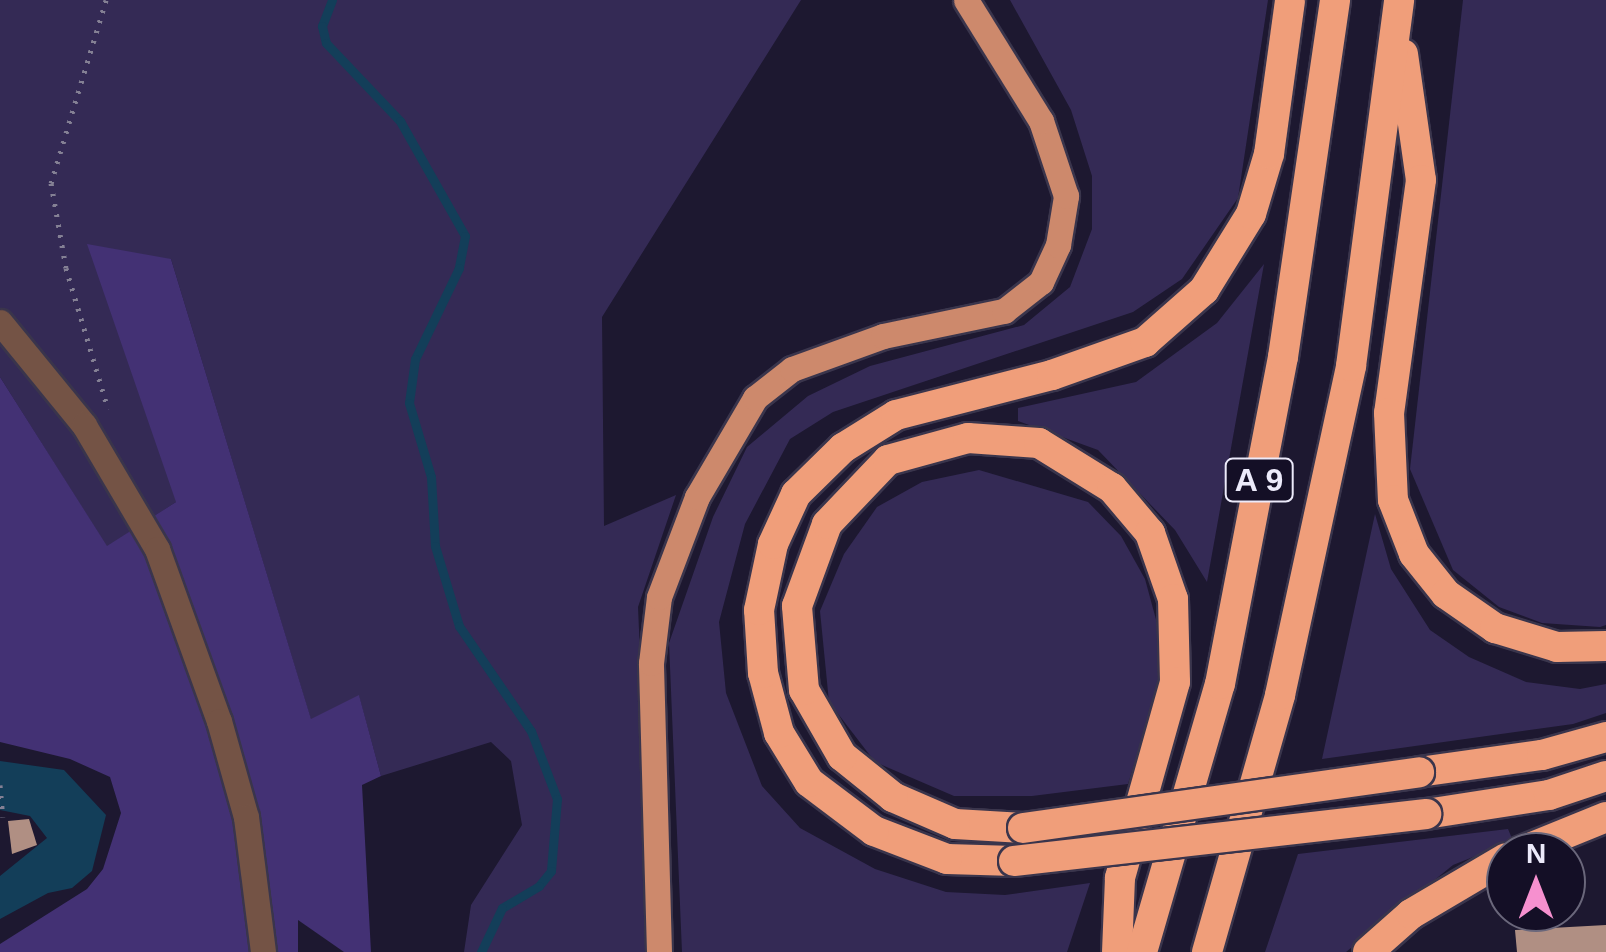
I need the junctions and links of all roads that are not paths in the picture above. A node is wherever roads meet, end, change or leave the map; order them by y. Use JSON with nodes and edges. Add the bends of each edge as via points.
{"nodes":[{"id":1,"x":966,"y":0,"type":"edge"},
{"id":2,"x":1290,"y":0,"type":"edge"},
{"id":3,"x":1336,"y":0,"type":"edge"},
{"id":4,"x":1399,"y":7,"type":"edge"},
{"id":5,"x":0,"y":322,"type":"edge"},
{"id":6,"x":1606,"y":646,"type":"edge"},
{"id":7,"x":1606,"y":737,"type":"edge"},
{"id":8,"x":1606,"y":776,"type":"edge"},
{"id":9,"x":1606,"y":816,"type":"edge"},
{"id":10,"x":1568,"y":832,"type":"edge"},
{"id":11,"x":1486,"y":870,"type":"edge"},
{"id":12,"x":263,"y":952,"type":"edge"},
{"id":13,"x":659,"y":952,"type":"edge"},
{"id":14,"x":1117,"y":952,"type":"edge"},
{"id":15,"x":1142,"y":952,"type":"edge"},
{"id":16,"x":1207,"y":952,"type":"edge"},
{"id":17,"x":1368,"y":952,"type":"edge"}],
"edges":[{"from":1,"to":13,"type":"main road","via":[[1041,121],[1066,196],[1058,245],[1041,282],[1004,312],[883,336],[792,369],[755,398],[697,497],[659,597],[651,663]]},
{"from":2,"to":8,"type":"highway","bridge":true,"via":[[1269,154],[1251,214],[1204,290],[1145,342],[1052,375],[896,415],[842,448],[796,494],[772,544],[759,610],[763,673],[780,732],[809,782],[874,832],[948,859],[1014,861],[1426,814],[1549,795]]},
{"from":3,"to":15,"type":"highway","number":"A 9","via":[[1283,358],[1220,684]]},
{"from":4,"to":6,"type":"highway","via":[[1421,180],[1389,413],[1393,500],[1414,554],[1446,594],[1495,628],[1557,646]]},
{"from":4,"to":16,"type":"highway","number":"A 9","via":[[1350,366],[1280,695]]},
{"from":5,"to":12,"type":"lane","via":[[84,425],[156,549],[246,817]]},
{"from":7,"to":14,"type":"highway","bridge":true,"via":[[1542,755],[1418,772],[1023,828],[955,824],[893,797],[842,756],[804,690],[797,606],[827,524],[888,460],[968,438],[1040,444],[1112,488],[1150,533],[1173,599],[1175,682],[1120,878]]},
{"from":9,"to":10,"type":"highway"},
{"from":11,"to":17,"type":"highway","via":[[1411,914]]}]}
